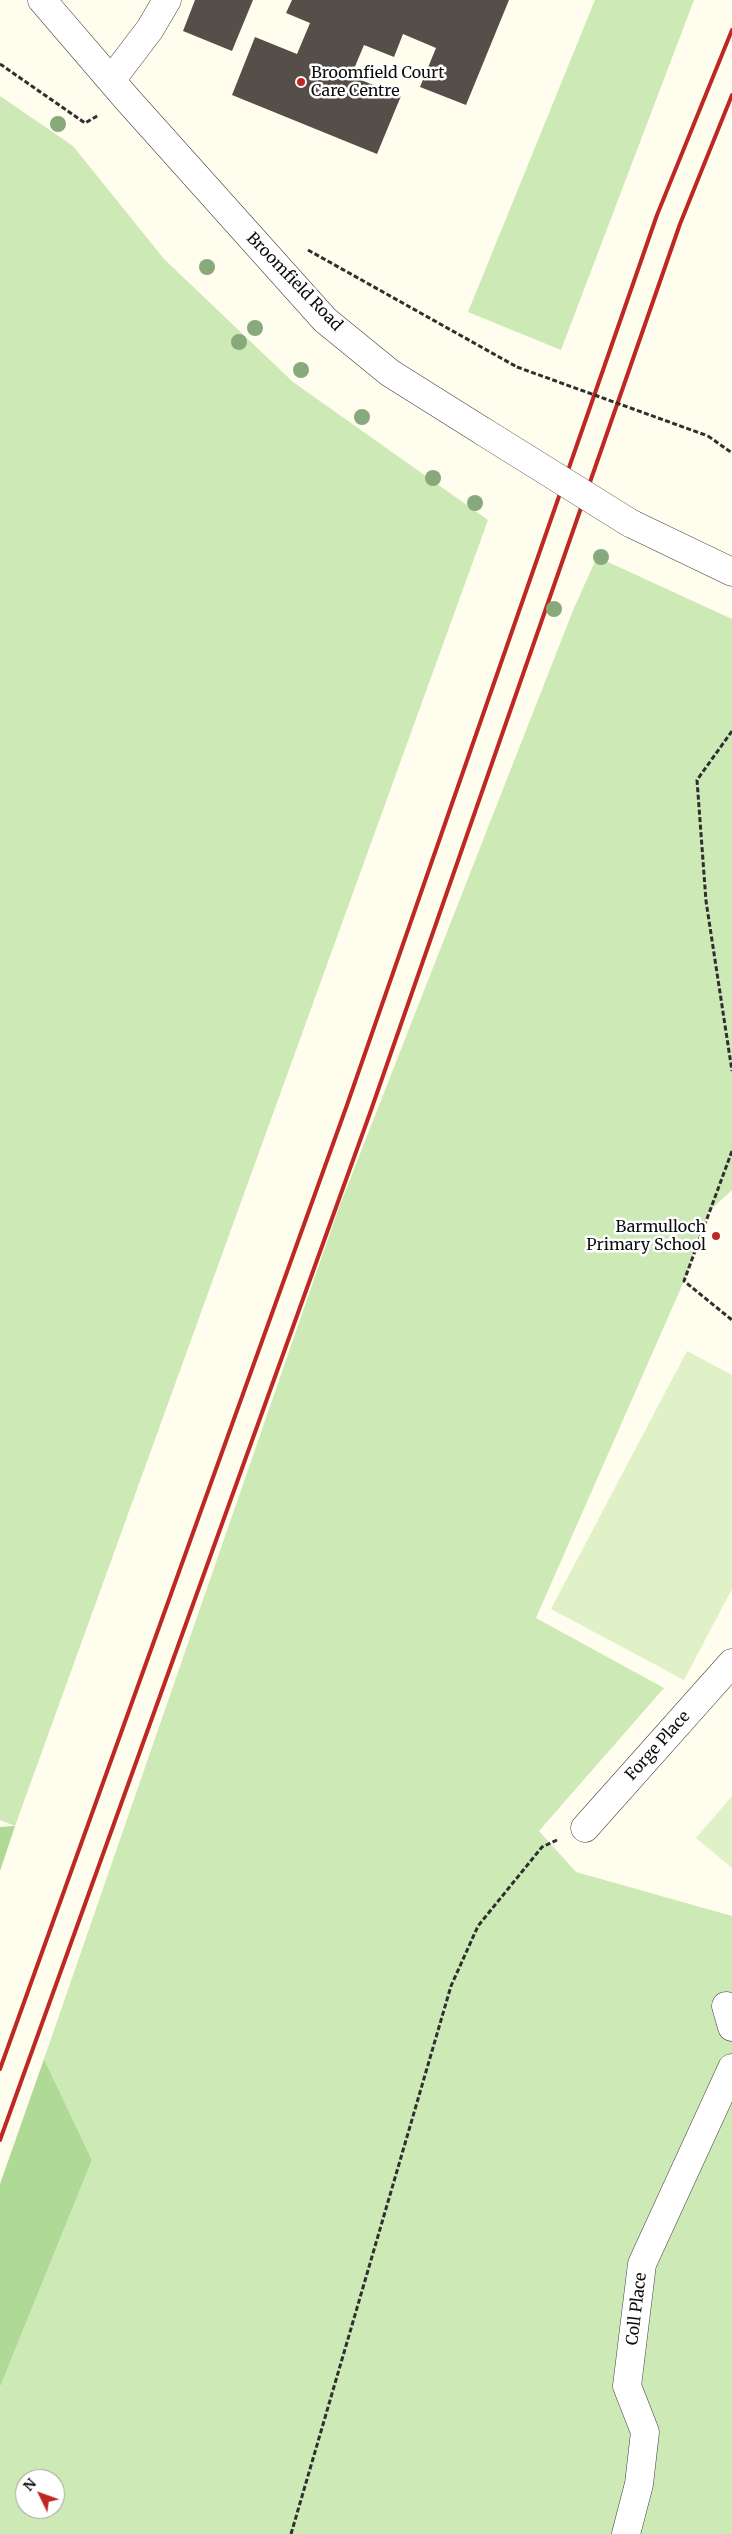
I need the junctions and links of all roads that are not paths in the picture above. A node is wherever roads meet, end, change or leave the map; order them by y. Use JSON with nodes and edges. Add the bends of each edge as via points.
{"nodes":[{"id":1,"x":42,"y":0,"type":"edge"},
{"id":2,"x":167,"y":0,"type":"edge"},
{"id":3,"x":119,"y":89,"type":"junction"},
{"id":4,"x":732,"y":572,"type":"edge"},
{"id":5,"x":732,"y":1663,"type":"edge"},
{"id":6,"x":585,"y":1828,"type":"road end"},
{"id":7,"x":732,"y":2068,"type":"edge"},
{"id":8,"x":626,"y":2534,"type":"edge"}],
"edges":[{"from":1,"to":3,"type":"street","name":"Broomfield Road"},
{"from":2,"to":3,"type":"street"},
{"from":3,"to":4,"type":"street","name":"Broomfield Road","bridge":true,"via":[[325,320],[390,372],[630,523]]},
{"from":5,"to":6,"type":"street","name":"Forge Place"},
{"from":7,"to":8,"type":"street","name":"Coll Place","via":[[642,2264],[627,2386],[645,2432],[639,2484]]}]}
